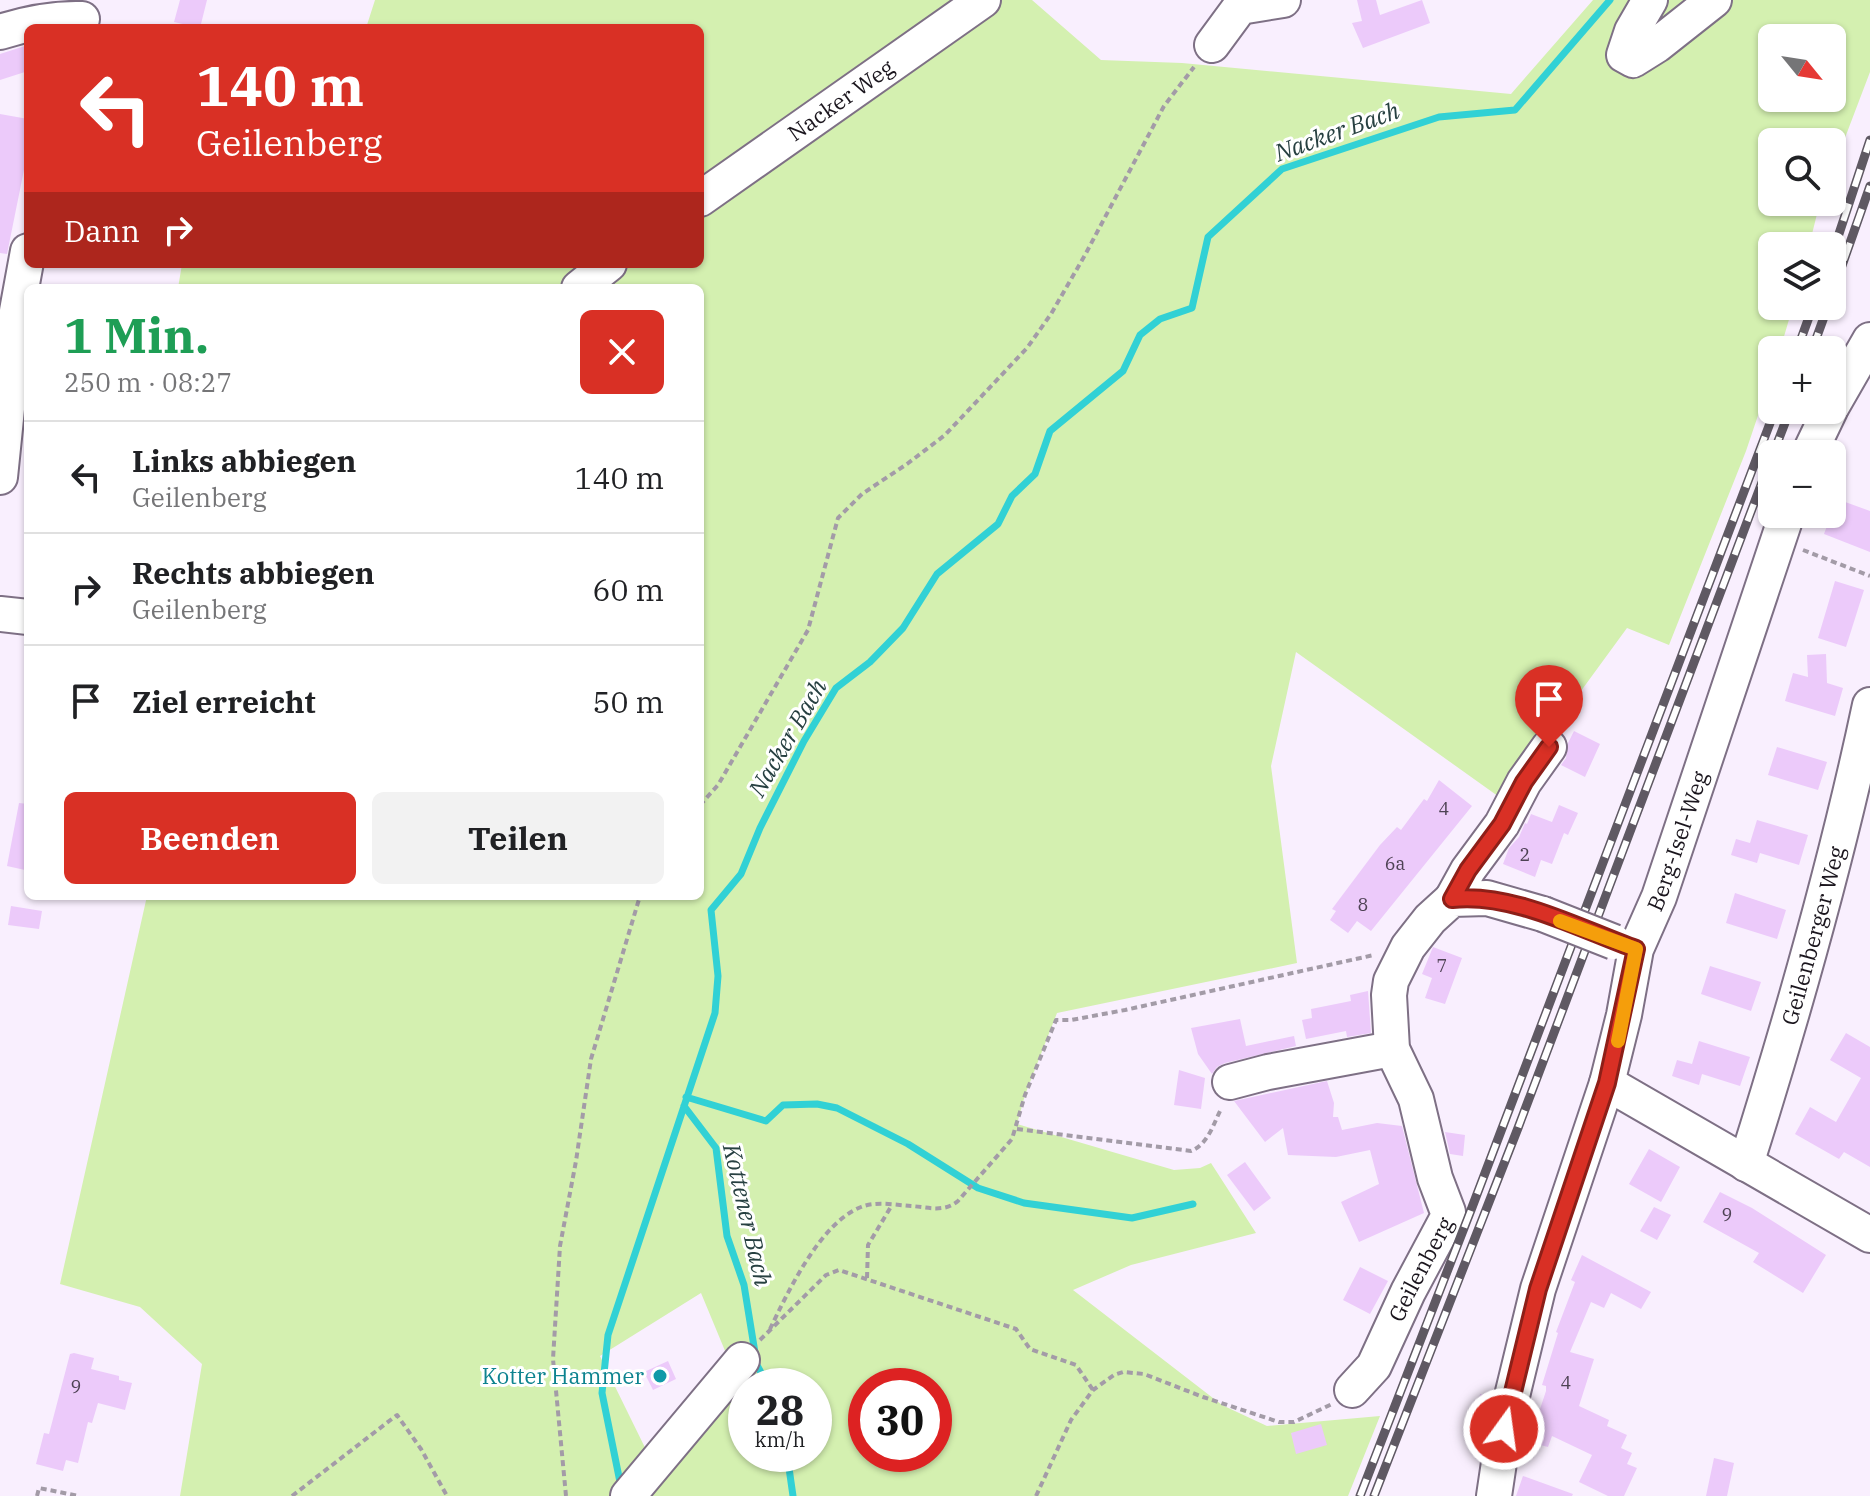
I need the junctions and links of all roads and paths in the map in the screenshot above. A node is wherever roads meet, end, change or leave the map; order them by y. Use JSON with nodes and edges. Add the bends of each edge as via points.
{"nodes":[{"id":1,"x":983,"y":0,"type":"edge"},
{"id":2,"x":1283,"y":0,"type":"edge"},
{"id":3,"x":1650,"y":0,"type":"edge"},
{"id":4,"x":1714,"y":0,"type":"edge"},
{"id":5,"x":83,"y":16,"type":"edge"},
{"id":6,"x":0,"y":32,"type":"edge"},
{"id":7,"x":1212,"y":45,"type":"joint"},
{"id":8,"x":704,"y":196,"type":"edge"},
{"id":9,"x":25,"y":268,"type":"edge"},
{"id":10,"x":604,"y":268,"type":"edge"},
{"id":11,"x":584,"y":284,"type":"edge"},
{"id":12,"x":1870,"y":340,"type":"edge"},
{"id":13,"x":1846,"y":382,"type":"edge"},
{"id":14,"x":0,"y":477,"type":"edge"},
{"id":15,"x":1782,"y":528,"type":"edge"},
{"id":16,"x":1810,"y":552,"type":"dead end"},
{"id":17,"x":1870,"y":576,"type":"edge"},
{"id":18,"x":0,"y":614,"type":"edge"},
{"id":19,"x":24,"y":617,"type":"edge"},
{"id":20,"x":1870,"y":705,"type":"edge"},
{"id":21,"x":1549,"y":747,"type":"dead end"},
{"id":22,"x":704,"y":801,"type":"edge"},
{"id":23,"x":1452,"y":899,"type":"junction"},
{"id":24,"x":639,"y":900,"type":"edge"},
{"id":25,"x":1625,"y":946,"type":"junction"},
{"id":26,"x":1408,"y":947,"type":"junction"},
{"id":27,"x":1392,"y":1049,"type":"junction"},
{"id":28,"x":1230,"y":1082,"type":"joint"},
{"id":29,"x":1607,"y":1083,"type":"junction"},
{"id":30,"x":1017,"y":1129,"type":"junction"},
{"id":31,"x":1746,"y":1164,"type":"junction"},
{"id":32,"x":892,"y":1205,"type":"junction"},
{"id":33,"x":1870,"y":1235,"type":"edge"},
{"id":34,"x":867,"y":1278,"type":"junction"},
{"id":35,"x":742,"y":1360,"type":"dead end"},
{"id":36,"x":1093,"y":1390,"type":"junction"},
{"id":37,"x":1352,"y":1390,"type":"joint"},
{"id":38,"x":37,"y":1496,"type":"edge"},
{"id":39,"x":79,"y":1496,"type":"edge"},
{"id":40,"x":292,"y":1496,"type":"edge"},
{"id":41,"x":447,"y":1496,"type":"edge"},
{"id":42,"x":566,"y":1496,"type":"edge"},
{"id":43,"x":628,"y":1496,"type":"edge"},
{"id":44,"x":1036,"y":1496,"type":"edge"},
{"id":45,"x":1494,"y":1496,"type":"edge"}],
"edges":[{"from":1,"to":8,"type":"street","name":"Nacker Weg"},
{"from":2,"to":7,"type":"street","via":[[1240,7]]},
{"from":3,"to":4,"type":"street","via":[[1626,45],[1627,58],[1648,52]]},
{"from":5,"to":6,"type":"street"},
{"from":7,"to":22,"type":"path","via":[[1164,106],[1085,255],[1027,348],[945,435],[862,494],[838,518],[808,630]]},
{"from":9,"to":14,"type":"street"},
{"from":10,"to":11,"type":"street"},
{"from":12,"to":13,"type":"street"},
{"from":15,"to":25,"type":"street","name":"Berg-Isel-Weg","via":[[1659,897]]},
{"from":16,"to":17,"type":"path"},
{"from":18,"to":19,"type":"street"},
{"from":20,"to":31,"type":"street","name":"Geilenberger Weg","via":[[1831,879]]},
{"from":21,"to":23,"type":"street","name":"Geilenberg"},
{"from":23,"to":25,"type":"street","bridge":true,"via":[[1487,898]]},
{"from":23,"to":26,"type":"street","name":"Geilenberg"},
{"from":24,"to":42,"type":"path","via":[[591,1059],[560,1246],[553,1359]]},
{"from":25,"to":29,"type":"street","name":"Berg-Isel-Weg"},
{"from":26,"to":27,"type":"street","name":"Geilenberg","via":[[1391,981]]},
{"from":26,"to":30,"type":"path","via":[[1180,999],[1056,1020]]},
{"from":27,"to":28,"type":"street"},
{"from":27,"to":37,"type":"street","name":"Geilenberg","via":[[1416,1099],[1448,1212],[1374,1366]]},
{"from":28,"to":30,"type":"path","via":[[1206,1139],[1191,1151]]},
{"from":29,"to":31,"type":"street"},
{"from":29,"to":45,"type":"street","name":"Berg-Isel-Weg","via":[[1538,1289],[1504,1429]]},
{"from":30,"to":32,"type":"path","via":[[951,1207]]},
{"from":31,"to":33,"type":"street"},
{"from":32,"to":34,"type":"path","via":[[868,1245]]},
{"from":32,"to":34,"type":"path","via":[[860,1207],[827,1235],[792,1283],[770,1329],[833,1271]]},
{"from":34,"to":36,"type":"path","via":[[1016,1329],[1030,1349],[1076,1365]]},
{"from":35,"to":43,"type":"street"},
{"from":36,"to":37,"type":"path","via":[[1114,1375],[1133,1372],[1287,1423],[1320,1411]]},
{"from":36,"to":44,"type":"path","via":[[1071,1420]]},
{"from":38,"to":39,"type":"path","via":[[39,1488]]},
{"from":40,"to":41,"type":"path","via":[[397,1415]]}]}
